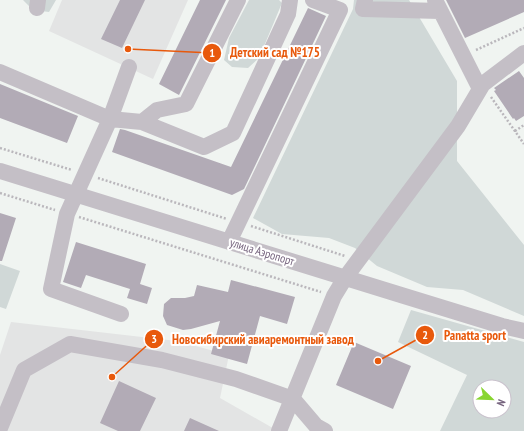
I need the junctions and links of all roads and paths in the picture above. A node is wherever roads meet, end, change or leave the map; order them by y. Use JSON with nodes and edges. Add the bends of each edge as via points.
{"nodes":[{"id":1,"x":238,"y":0,"type":"edge"},
{"id":2,"x":290,"y":0,"type":"edge"},
{"id":3,"x":313,"y":0,"type":"edge"},
{"id":4,"x":364,"y":0,"type":"edge"},
{"id":5,"x":438,"y":5,"type":"edge"},
{"id":6,"x":524,"y":28,"type":"edge"},
{"id":7,"x":469,"y":52,"type":"dead end"},
{"id":8,"x":524,"y":53,"type":"edge"},
{"id":9,"x":129,"y":68,"type":"dead end"},
{"id":10,"x":0,"y":72,"type":"edge"},
{"id":11,"x":483,"y":86,"type":"junction"},
{"id":12,"x":110,"y":119,"type":"junction"},
{"id":13,"x":142,"y":122,"type":"junction"},
{"id":14,"x":524,"y":125,"type":"edge"},
{"id":15,"x":515,"y":131,"type":"junction"},
{"id":16,"x":524,"y":144,"type":"edge"},
{"id":17,"x":0,"y":148,"type":"edge"},
{"id":18,"x":0,"y":171,"type":"edge"},
{"id":19,"x":84,"y":174,"type":"junction"},
{"id":20,"x":0,"y":193,"type":"edge"},
{"id":21,"x":75,"y":194,"type":"junction"},
{"id":22,"x":68,"y":214,"type":"junction"},
{"id":23,"x":239,"y":222,"type":"junction"},
{"id":24,"x":229,"y":242,"type":"junction"},
{"id":25,"x":357,"y":260,"type":"junction"},
{"id":26,"x":345,"y":278,"type":"junction"},
{"id":27,"x":334,"y":296,"type":"junction"},
{"id":28,"x":122,"y":314,"type":"dead end"},
{"id":29,"x":524,"y":331,"type":"edge"},
{"id":30,"x":293,"y":399,"type":"junction"},
{"id":31,"x":0,"y":428,"type":"edge"},
{"id":32,"x":279,"y":431,"type":"edge"},
{"id":33,"x":325,"y":431,"type":"edge"}],
"edges":[{"from":1,"to":13,"type":"street","via":[[186,104],[157,110]]},
{"from":2,"to":13,"type":"street","via":[[288,14],[233,133],[204,147]]},
{"from":3,"to":23,"type":"street","via":[[340,10]]},
{"from":4,"to":5,"type":"street","via":[[363,9]]},
{"from":5,"to":11,"type":"street"},
{"from":6,"to":7,"type":"path"},
{"from":8,"to":11,"type":"street"},
{"from":9,"to":12,"type":"street"},
{"from":10,"to":12,"type":"street"},
{"from":11,"to":15,"type":"path"},
{"from":11,"to":25,"type":"street","via":[[458,126]]},
{"from":12,"to":13,"type":"street"},
{"from":12,"to":19,"type":"street"},
{"from":14,"to":15,"type":"path"},
{"from":15,"to":16,"type":"path"},
{"from":17,"to":19,"type":"path"},
{"from":18,"to":21,"type":"street","name":"улица Аэропорт"},
{"from":19,"to":21,"type":"street"},
{"from":19,"to":23,"type":"path"},
{"from":20,"to":22,"type":"path"},
{"from":21,"to":22,"type":"street"},
{"from":21,"to":24,"type":"street","name":"улица Аэропорт"},
{"from":22,"to":27,"type":"path"},
{"from":22,"to":28,"type":"street","via":[[51,289]]},
{"from":23,"to":24,"type":"street"},
{"from":23,"to":25,"type":"path"},
{"from":24,"to":26,"type":"street","name":"улица Аэропорт"},
{"from":25,"to":26,"type":"street"},
{"from":26,"to":27,"type":"street"},
{"from":26,"to":29,"type":"street","name":"улица Аэропорт"},
{"from":27,"to":30,"type":"street"},
{"from":30,"to":31,"type":"street","via":[[162,360],[70,344],[24,370]]},
{"from":30,"to":32,"type":"street"},
{"from":30,"to":33,"type":"street","via":[[316,426]]}]}
